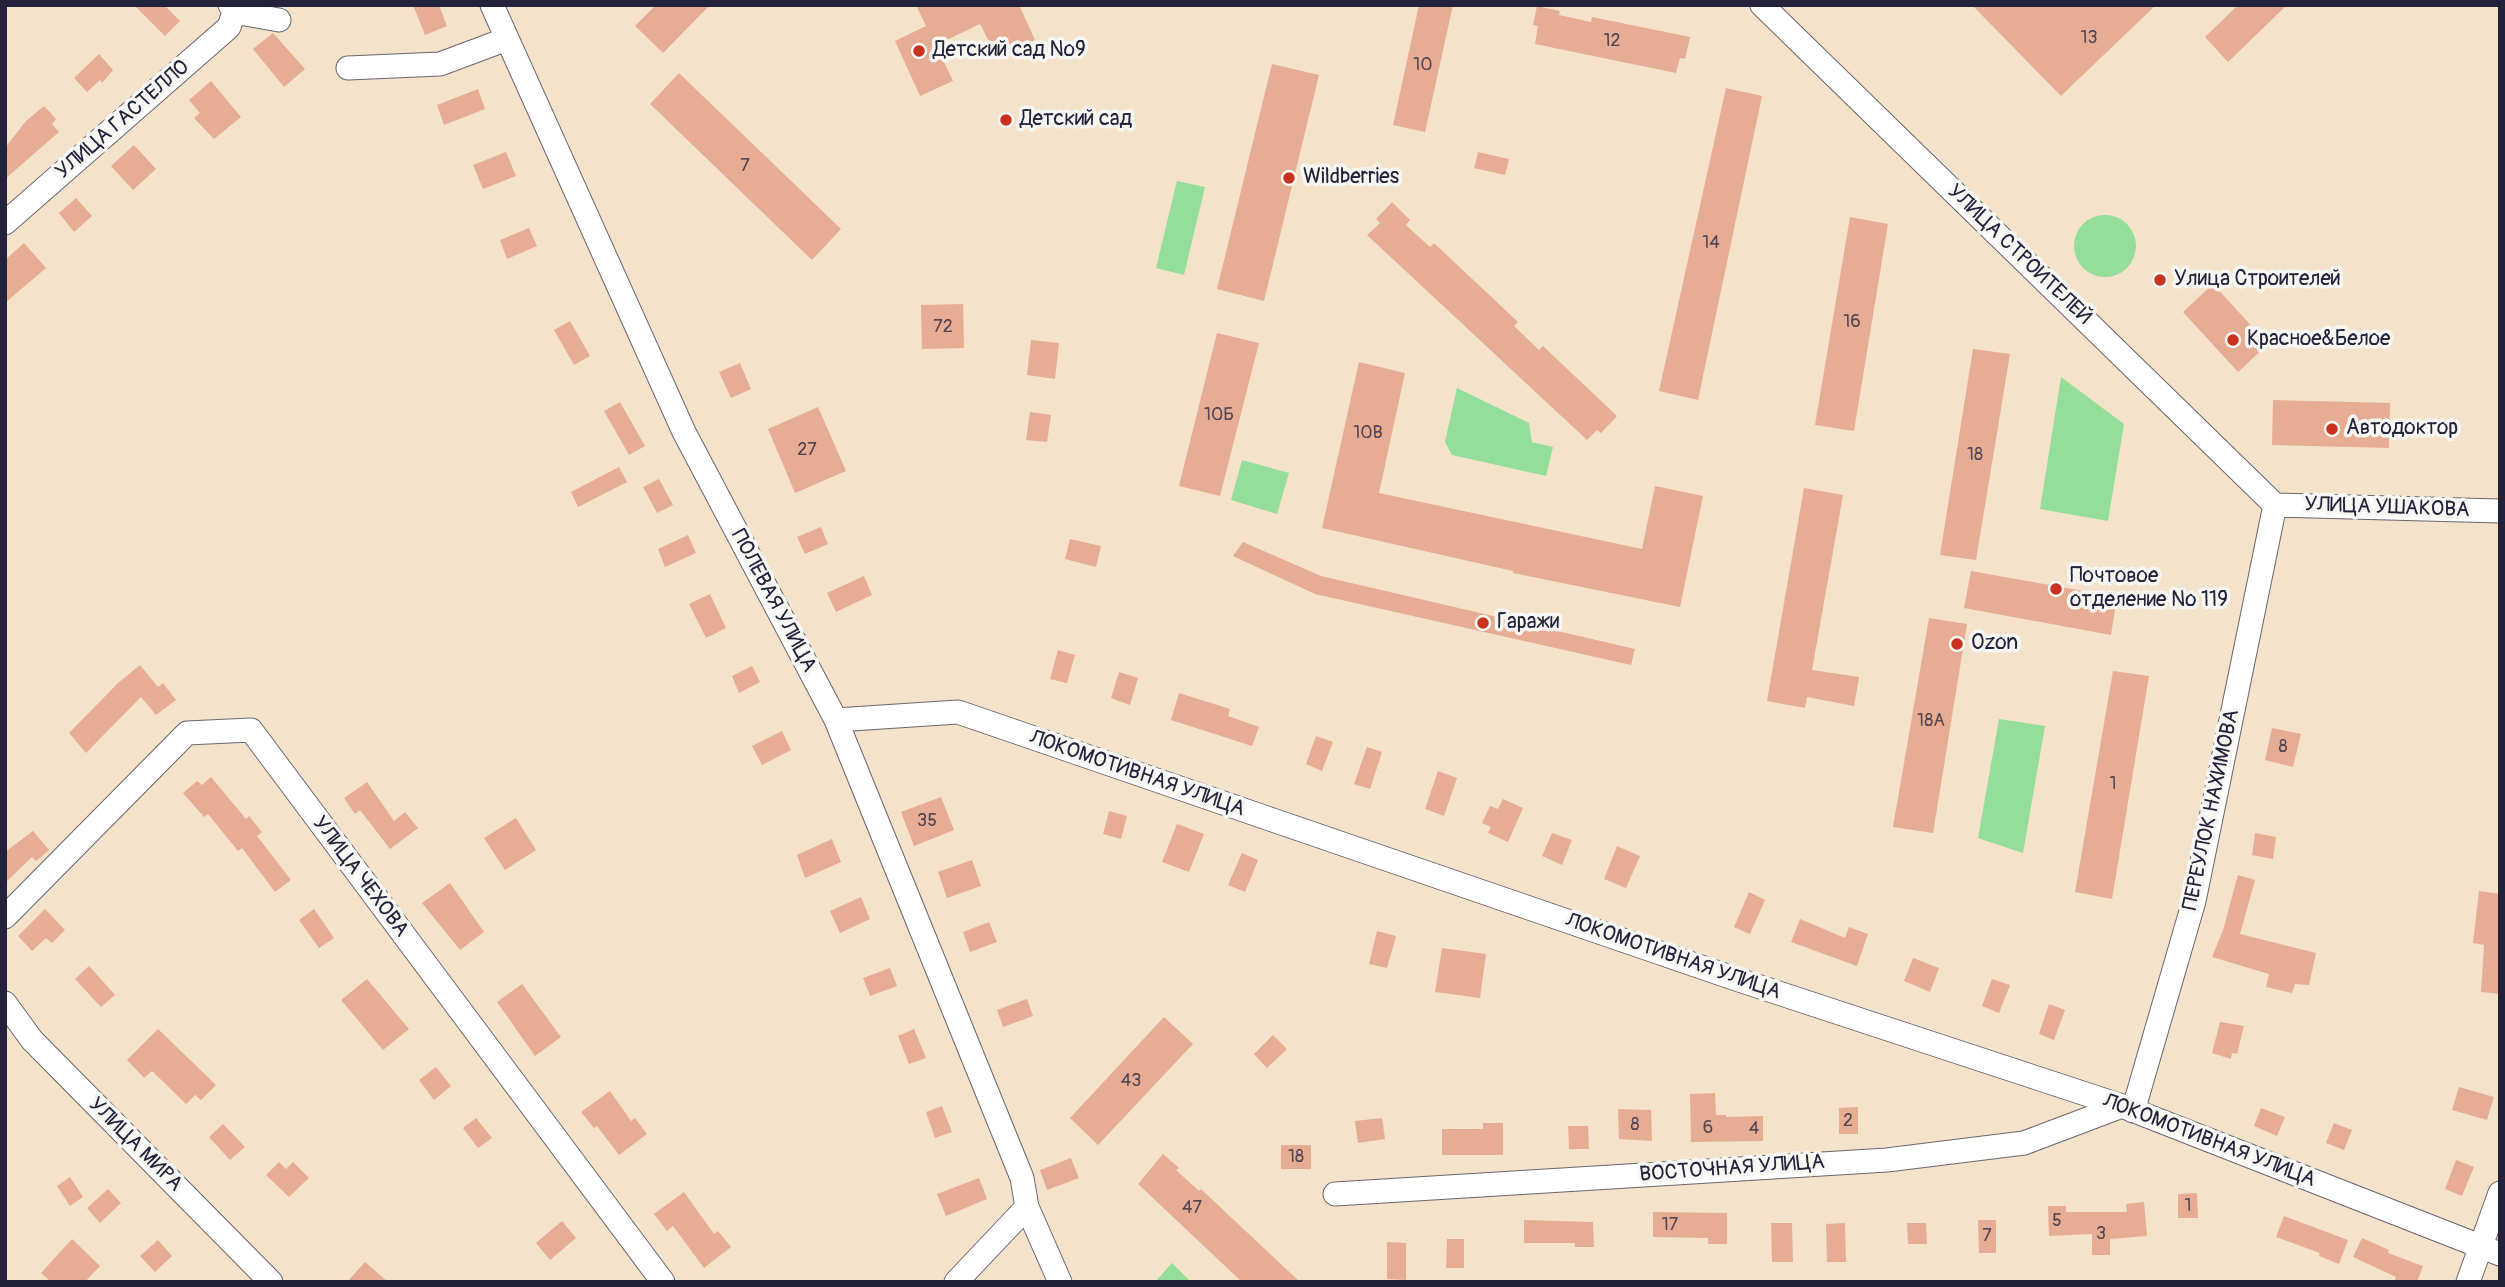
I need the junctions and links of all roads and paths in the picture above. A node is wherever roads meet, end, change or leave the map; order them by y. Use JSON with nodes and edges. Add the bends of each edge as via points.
{"nodes":[{"id":1,"x":492,"y":5,"type":"edge"},
{"id":2,"x":1762,"y":5,"type":"edge"},
{"id":3,"x":232,"y":9,"type":"edge"},
{"id":4,"x":279,"y":20,"type":"dead end"},
{"id":5,"x":507,"y":39,"type":"junction"},
{"id":6,"x":348,"y":68,"type":"dead end"},
{"id":7,"x":5,"y":223,"type":"edge"},
{"id":8,"x":2275,"y":505,"type":"junction"},
{"id":9,"x":2500,"y":511,"type":"edge"},
{"id":10,"x":836,"y":720,"type":"junction"},
{"id":11,"x":5,"y":917,"type":"edge"},
{"id":12,"x":5,"y":1003,"type":"edge"},
{"id":13,"x":2128,"y":1108,"type":"junction"},
{"id":14,"x":2500,"y":1193,"type":"edge"},
{"id":15,"x":1335,"y":1194,"type":"dead end"},
{"id":16,"x":1027,"y":1207,"type":"junction"},
{"id":17,"x":2490,"y":1251,"type":"edge"},
{"id":18,"x":271,"y":1282,"type":"edge"},
{"id":19,"x":663,"y":1282,"type":"edge"},
{"id":20,"x":956,"y":1282,"type":"edge"},
{"id":21,"x":1060,"y":1282,"type":"edge"},
{"id":22,"x":2468,"y":1282,"type":"edge"}],
"edges":[{"from":1,"to":5,"type":"street","name":"ПОЛЕВАЯ УЛИЦА"},
{"from":2,"to":8,"type":"street","name":"УЛИЦА СТРОИТЕЛЕЙ"},
{"from":3,"to":4,"type":"street"},
{"from":3,"to":7,"type":"street","name":"УЛИЦА ГАСТЕЛЛО","via":[[229,27]]},
{"from":5,"to":6,"type":"street","via":[[440,64]]},
{"from":5,"to":10,"type":"street","name":"ПОЛЕВАЯ УЛИЦА","via":[[684,432]]},
{"from":8,"to":9,"type":"street","name":"УЛИЦА УШАКОВА"},
{"from":8,"to":13,"type":"street","name":"ПЕРЕУЛОК НАХИМОВА","via":[[2194,901]]},
{"from":10,"to":13,"type":"street","name":"ЛОКОМОТИВНАЯ УЛИЦА","via":[[958,712]]},
{"from":10,"to":16,"type":"street","name":"ПОЛЕВАЯ УЛИЦА","via":[[1022,1178]]},
{"from":11,"to":19,"type":"street","name":"УЛИЦА ЧЕХОВА","via":[[187,733],[251,730]]},
{"from":12,"to":18,"type":"street","name":"УЛИЦА МИРА","via":[[32,1040]]},
{"from":13,"to":15,"type":"street","name":"ВОСТОЧНАЯ УЛИЦА","via":[[2024,1143],[1887,1160]]},
{"from":13,"to":17,"type":"street","name":"ЛОКОМОТИВНАЯ УЛИЦА"},
{"from":14,"to":17,"type":"street"},
{"from":16,"to":20,"type":"street"},
{"from":16,"to":21,"type":"street","name":"ПОЛЕВАЯ УЛИЦА"},
{"from":17,"to":22,"type":"street"}]}
